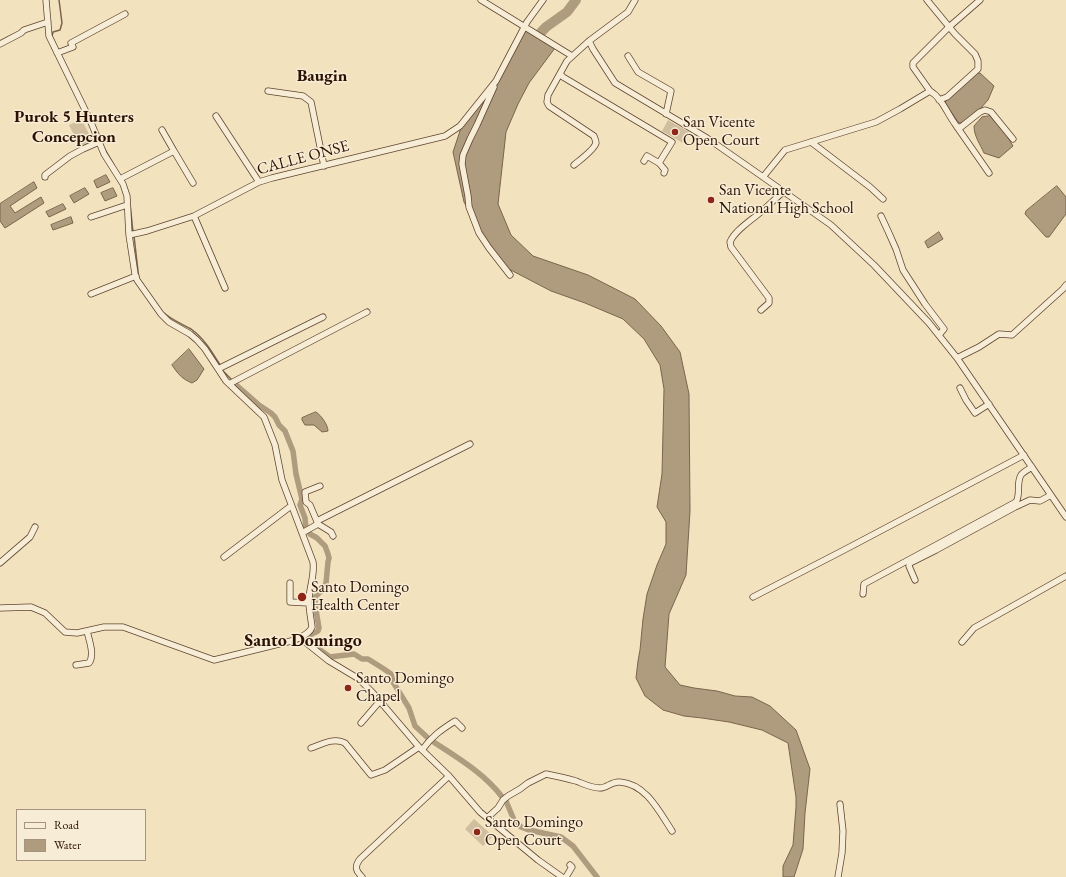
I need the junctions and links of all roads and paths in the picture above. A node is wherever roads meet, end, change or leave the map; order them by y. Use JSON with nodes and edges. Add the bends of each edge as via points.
{"nodes":[{"id":1,"x":46,"y":0,"type":"edge"},
{"id":2,"x":481,"y":0,"type":"edge"},
{"id":3,"x":543,"y":0,"type":"edge"},
{"id":4,"x":635,"y":0,"type":"edge"},
{"id":5,"x":927,"y":0,"type":"edge"},
{"id":6,"x":980,"y":0,"type":"edge"},
{"id":7,"x":125,"y":14,"type":"dead end"},
{"id":8,"x":48,"y":22,"type":"junction"},
{"id":9,"x":525,"y":26,"type":"junction"},
{"id":10,"x":949,"y":27,"type":"junction"},
{"id":11,"x":589,"y":42,"type":"junction"},
{"id":12,"x":0,"y":44,"type":"edge"},
{"id":13,"x":58,"y":52,"type":"junction"},
{"id":14,"x":572,"y":56,"type":"junction"},
{"id":15,"x":628,"y":56,"type":"dead end"},
{"id":16,"x":560,"y":74,"type":"junction"},
{"id":17,"x":496,"y":81,"type":"junction"},
{"id":18,"x":268,"y":91,"type":"dead end"},
{"id":19,"x":930,"y":92,"type":"junction"},
{"id":20,"x":940,"y":100,"type":"junction"},
{"id":21,"x":666,"y":114,"type":"junction"},
{"id":22,"x":216,"y":116,"type":"dead end"},
{"id":23,"x":957,"y":127,"type":"junction"},
{"id":24,"x":162,"y":130,"type":"dead end"},
{"id":25,"x":1012,"y":139,"type":"dead end"},
{"id":26,"x":99,"y":142,"type":"junction"},
{"id":27,"x":811,"y":142,"type":"junction"},
{"id":28,"x":174,"y":151,"type":"junction"},
{"id":29,"x":644,"y":161,"type":"dead end"},
{"id":30,"x":659,"y":163,"type":"junction"},
{"id":31,"x":574,"y":165,"type":"dead end"},
{"id":32,"x":324,"y":166,"type":"junction"},
{"id":33,"x":664,"y":173,"type":"dead end"},
{"id":34,"x":989,"y":173,"type":"dead end"},
{"id":35,"x":45,"y":177,"type":"dead end"},
{"id":36,"x":763,"y":177,"type":"junction"},
{"id":37,"x":121,"y":179,"type":"junction"},
{"id":38,"x":259,"y":182,"type":"junction"},
{"id":39,"x":193,"y":183,"type":"dead end"},
{"id":40,"x":783,"y":192,"type":"junction"},
{"id":41,"x":883,"y":199,"type":"dead end"},
{"id":42,"x":127,"y":205,"type":"junction"},
{"id":43,"x":194,"y":216,"type":"junction"},
{"id":44,"x":881,"y":216,"type":"dead end"},
{"id":45,"x":91,"y":217,"type":"dead end"},
{"id":46,"x":132,"y":234,"type":"junction"},
{"id":47,"x":510,"y":275,"type":"dead end"},
{"id":48,"x":136,"y":276,"type":"junction"},
{"id":49,"x":1066,"y":285,"type":"edge"},
{"id":50,"x":225,"y":288,"type":"dead end"},
{"id":51,"x":91,"y":294,"type":"dead end"},
{"id":52,"x":761,"y":310,"type":"dead end"},
{"id":53,"x":367,"y":312,"type":"dead end"},
{"id":54,"x":323,"y":317,"type":"dead end"},
{"id":55,"x":939,"y":335,"type":"junction"},
{"id":56,"x":957,"y":358,"type":"junction"},
{"id":57,"x":218,"y":369,"type":"junction"},
{"id":58,"x":229,"y":384,"type":"junction"},
{"id":59,"x":960,"y":388,"type":"dead end"},
{"id":60,"x":989,"y":404,"type":"junction"},
{"id":61,"x":470,"y":444,"type":"dead end"},
{"id":62,"x":1024,"y":455,"type":"junction"},
{"id":63,"x":1032,"y":467,"type":"junction"},
{"id":64,"x":320,"y":486,"type":"dead end"},
{"id":65,"x":1051,"y":495,"type":"junction"},
{"id":66,"x":291,"y":506,"type":"junction"},
{"id":67,"x":1066,"y":517,"type":"edge"},
{"id":68,"x":318,"y":523,"type":"junction"},
{"id":69,"x":35,"y":527,"type":"dead end"},
{"id":70,"x":306,"y":531,"type":"junction"},
{"id":71,"x":333,"y":536,"type":"dead end"},
{"id":72,"x":224,"y":558,"type":"dead end"},
{"id":73,"x":0,"y":563,"type":"edge"},
{"id":74,"x":1066,"y":576,"type":"edge"},
{"id":75,"x":915,"y":580,"type":"dead end"},
{"id":76,"x":290,"y":583,"type":"dead end"},
{"id":77,"x":863,"y":594,"type":"dead end"},
{"id":78,"x":753,"y":597,"type":"dead end"},
{"id":79,"x":309,"y":603,"type":"junction"},
{"id":80,"x":0,"y":608,"type":"edge"},
{"id":81,"x":87,"y":631,"type":"junction"},
{"id":82,"x":299,"y":637,"type":"junction"},
{"id":83,"x":962,"y":642,"type":"dead end"},
{"id":84,"x":76,"y":665,"type":"dead end"},
{"id":85,"x":380,"y":701,"type":"junction"},
{"id":86,"x":361,"y":724,"type":"dead end"},
{"id":87,"x":462,"y":728,"type":"dead end"},
{"id":88,"x":312,"y":748,"type":"dead end"},
{"id":89,"x":420,"y":748,"type":"junction"},
{"id":90,"x":449,"y":776,"type":"junction"},
{"id":91,"x":840,"y":804,"type":"dead end"},
{"id":92,"x":487,"y":818,"type":"junction"},
{"id":93,"x":672,"y":831,"type":"dead end"},
{"id":94,"x":570,"y":865,"type":"dead end"},
{"id":95,"x":362,"y":877,"type":"edge"},
{"id":96,"x":562,"y":877,"type":"edge"},
{"id":97,"x":566,"y":877,"type":"edge"},
{"id":98,"x":838,"y":877,"type":"edge"}],
"edges":[{"from":1,"to":8,"type":"street"},
{"from":2,"to":9,"type":"street"},
{"from":3,"to":9,"type":"street"},
{"from":4,"to":11,"type":"street","via":[[628,12]]},
{"from":5,"to":10,"type":"street"},
{"from":6,"to":10,"type":"street"},
{"from":7,"to":13,"type":"street","via":[[71,43],[73,47]]},
{"from":8,"to":12,"type":"street","via":[[24,30]]},
{"from":8,"to":13,"type":"street","via":[[49,36]]},
{"from":9,"to":14,"type":"street"},
{"from":9,"to":17,"type":"street"},
{"from":10,"to":19,"type":"street","via":[[913,63],[913,67]]},
{"from":10,"to":20,"type":"street","via":[[975,54],[978,68],[947,97]]},
{"from":11,"to":14,"type":"street"},
{"from":11,"to":21,"type":"street","via":[[616,83]]},
{"from":13,"to":26,"type":"street"},
{"from":14,"to":16,"type":"street"},
{"from":15,"to":21,"type":"street","via":[[638,72],[671,92]]},
{"from":16,"to":30,"type":"street","via":[[672,142]]},
{"from":16,"to":31,"type":"street","via":[[548,95],[549,106],[594,136],[596,141],[592,150]]},
{"from":17,"to":32,"type":"street","name":"CALLE ONSE","via":[[463,123],[445,136]]},
{"from":17,"to":47,"type":"street","via":[[463,155],[462,164],[469,207],[479,233]]},
{"from":18,"to":32,"type":"street","via":[[304,96],[311,102]]},
{"from":19,"to":20,"type":"street"},
{"from":19,"to":27,"type":"street","via":[[876,122]]},
{"from":20,"to":23,"type":"street"},
{"from":21,"to":36,"type":"street","via":[[707,138]]},
{"from":22,"to":38,"type":"street"},
{"from":23,"to":25,"type":"street","via":[[985,110],[991,112]]},
{"from":23,"to":34,"type":"street"},
{"from":24,"to":28,"type":"street"},
{"from":26,"to":35,"type":"street","via":[[70,156]]},
{"from":26,"to":37,"type":"street","via":[[104,155]]},
{"from":27,"to":36,"type":"street","via":[[785,150]]},
{"from":27,"to":41,"type":"street"},
{"from":28,"to":37,"type":"street"},
{"from":28,"to":39,"type":"street"},
{"from":29,"to":30,"type":"street","via":[[647,156]]},
{"from":30,"to":33,"type":"street","via":[[665,170]]},
{"from":32,"to":38,"type":"street","name":"CALLE ONSE"},
{"from":36,"to":40,"type":"street"},
{"from":37,"to":42,"type":"street","via":[[127,196]]},
{"from":38,"to":43,"type":"street","name":"CALLE ONSE"},
{"from":40,"to":52,"type":"street","via":[[736,232],[730,242],[731,248],[769,298],[769,303]]},
{"from":40,"to":55,"type":"street","via":[[831,225],[874,265]]},
{"from":42,"to":45,"type":"street"},
{"from":42,"to":46,"type":"street"},
{"from":43,"to":46,"type":"street","name":"CALLE ONSE"},
{"from":43,"to":50,"type":"street"},
{"from":44,"to":55,"type":"street","via":[[903,270],[944,329]]},
{"from":46,"to":48,"type":"street"},
{"from":48,"to":51,"type":"street"},
{"from":48,"to":57,"type":"street","via":[[160,314],[197,340]]},
{"from":49,"to":56,"type":"street","via":[[1012,335],[999,334]]},
{"from":53,"to":58,"type":"street"},
{"from":54,"to":57,"type":"street"},
{"from":55,"to":56,"type":"street"},
{"from":56,"to":60,"type":"street"},
{"from":57,"to":58,"type":"street"},
{"from":58,"to":66,"type":"street","via":[[264,418],[275,445],[282,480]]},
{"from":59,"to":60,"type":"street","via":[[975,412]]},
{"from":60,"to":62,"type":"street"},
{"from":61,"to":68,"type":"street"},
{"from":62,"to":63,"type":"street"},
{"from":62,"to":78,"type":"street"},
{"from":63,"to":65,"type":"street"},
{"from":63,"to":77,"type":"street","via":[[1021,474],[1016,502],[864,584]]},
{"from":64,"to":68,"type":"street","via":[[305,492],[306,502]]},
{"from":65,"to":67,"type":"street"},
{"from":65,"to":75,"type":"street","via":[[1040,501],[1030,500],[1015,507],[910,563]]},
{"from":66,"to":70,"type":"street"},
{"from":66,"to":72,"type":"street"},
{"from":68,"to":70,"type":"street"},
{"from":68,"to":71,"type":"street"},
{"from":69,"to":73,"type":"street","via":[[30,537]]},
{"from":70,"to":79,"type":"street","via":[[314,571]]},
{"from":74,"to":83,"type":"street","via":[[974,628]]},
{"from":76,"to":79,"type":"street","via":[[290,602]]},
{"from":79,"to":82,"type":"street","via":[[311,631]]},
{"from":80,"to":81,"type":"street","via":[[31,607],[45,613],[65,632]]},
{"from":81,"to":82,"type":"street","via":[[104,627],[123,627],[214,660]]},
{"from":81,"to":84,"type":"street","via":[[92,660]]},
{"from":82,"to":85,"type":"street","via":[[330,661],[360,679]]},
{"from":85,"to":86,"type":"street"},
{"from":85,"to":89,"type":"street"},
{"from":87,"to":89,"type":"street","via":[[455,721],[440,730]]},
{"from":88,"to":89,"type":"street","via":[[336,740],[345,743],[371,775],[385,770]]},
{"from":89,"to":90,"type":"street"},
{"from":90,"to":92,"type":"street"},
{"from":90,"to":95,"type":"street","via":[[360,859],[356,867]]},
{"from":91,"to":98,"type":"street","via":[[842,853]]},
{"from":92,"to":93,"type":"street","via":[[508,796],[546,774],[601,788],[618,781],[632,784],[649,797]]},
{"from":92,"to":96,"type":"street"},
{"from":94,"to":97,"type":"street","via":[[572,867]]}]}
